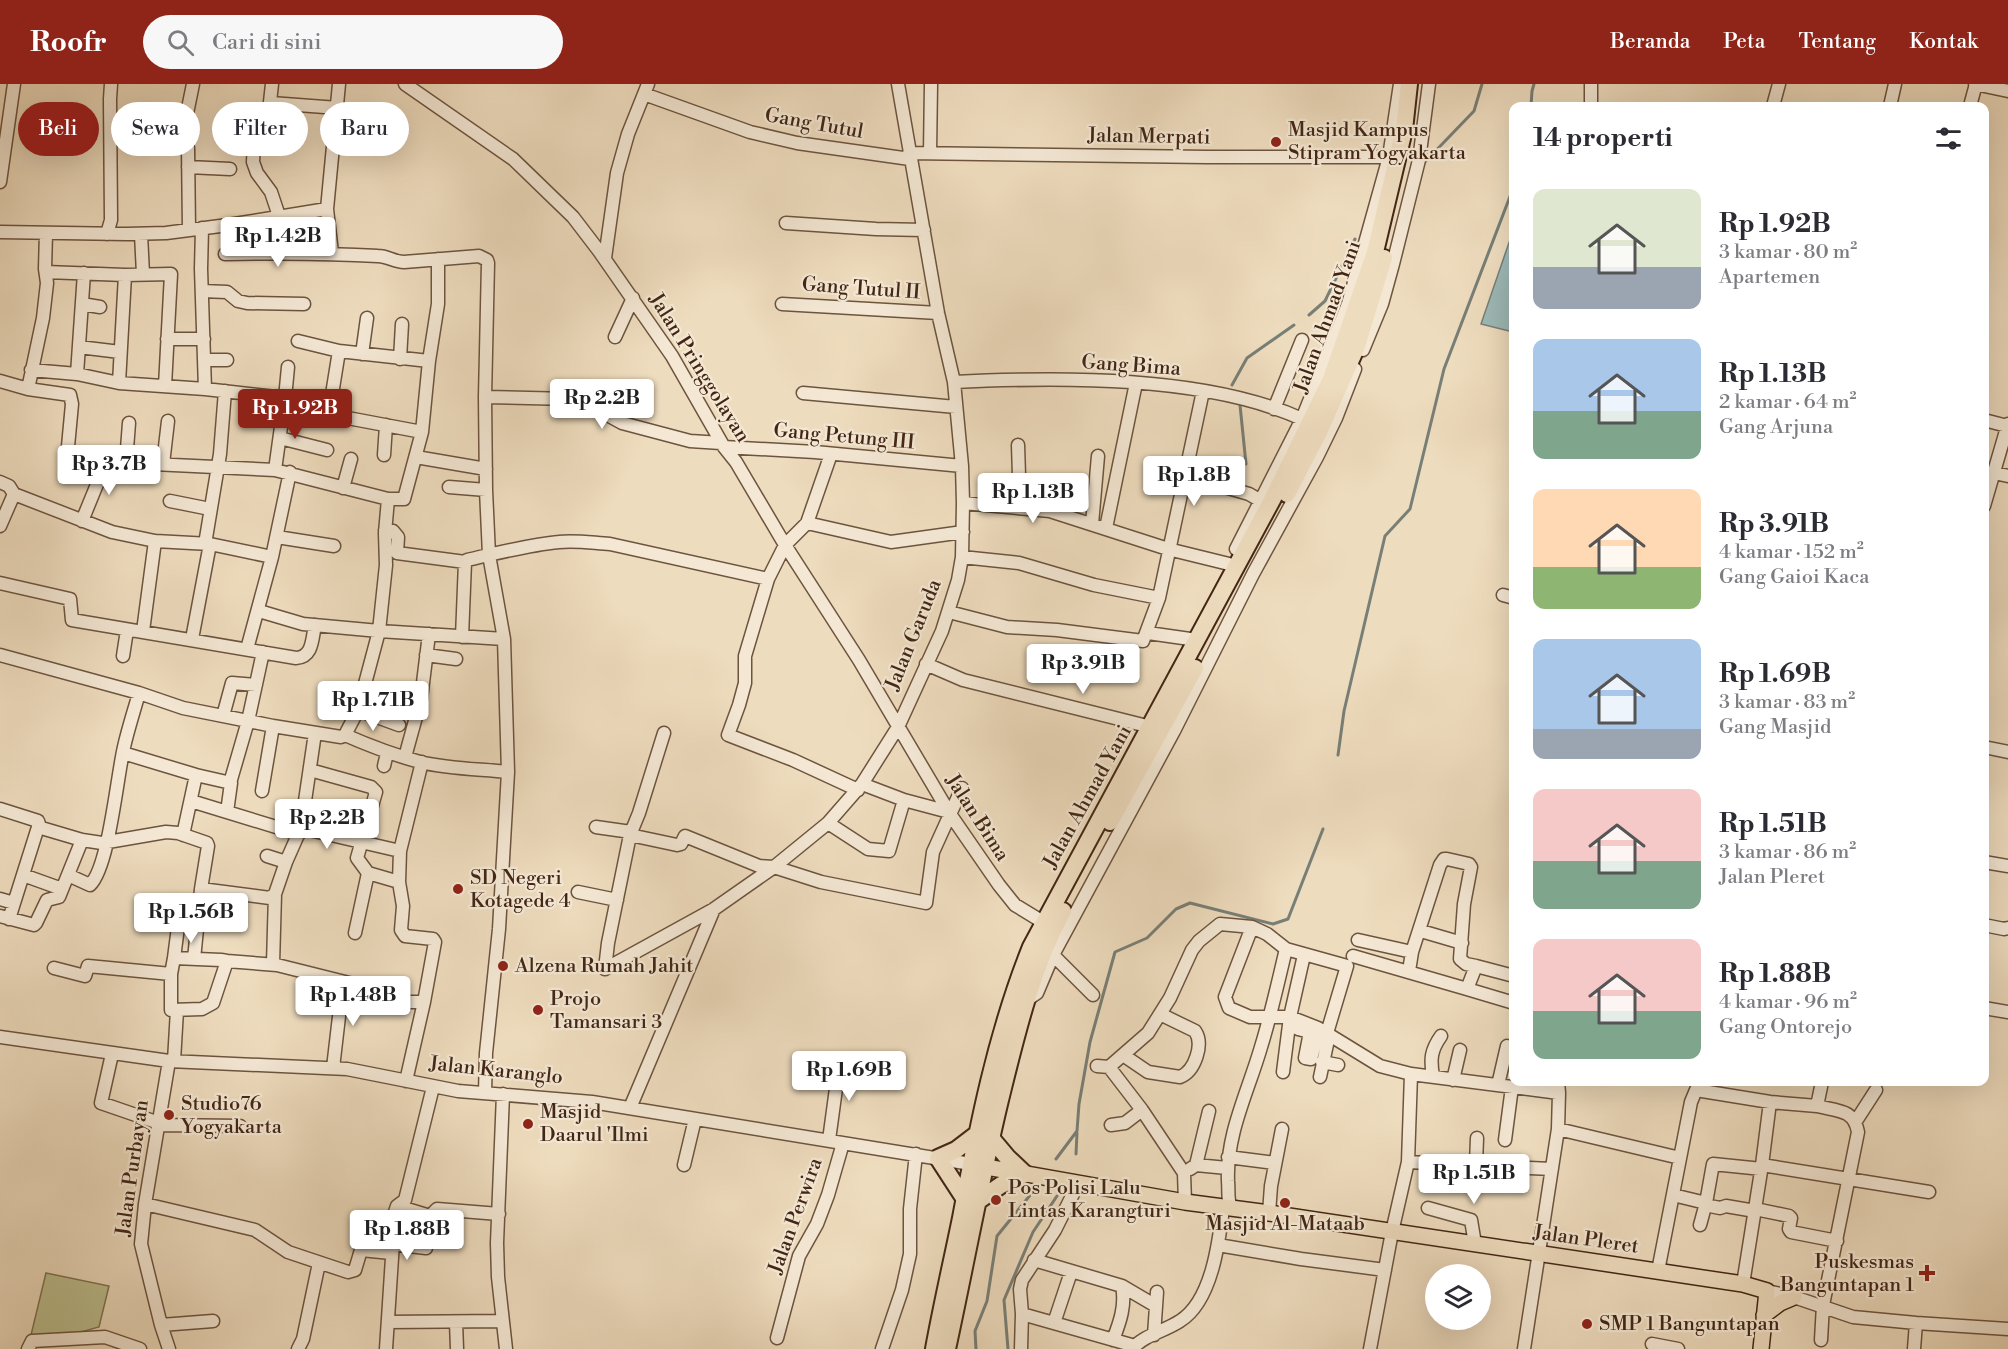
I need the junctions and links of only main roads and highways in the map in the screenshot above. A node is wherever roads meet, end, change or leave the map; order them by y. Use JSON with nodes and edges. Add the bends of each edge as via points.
{"nodes":[{"id":1,"x":1409,"y":84,"type":"edge"},
{"id":2,"x":1419,"y":84,"type":"edge"},
{"id":3,"x":1109,"y":812,"type":"junction"},
{"id":4,"x":984,"y":1136,"type":"junction"},
{"id":5,"x":978,"y":1166,"type":"junction"},
{"id":6,"x":1024,"y":1174,"type":"junction"},
{"id":7,"x":971,"y":1200,"type":"junction"},
{"id":8,"x":1794,"y":1297,"type":"road end"},
{"id":9,"x":1764,"y":1315,"type":"junction"},
{"id":10,"x":934,"y":1349,"type":"edge"},
{"id":11,"x":947,"y":1349,"type":"edge"},
{"id":12,"x":1761,"y":1349,"type":"edge"}],
"edges":[{"from":1,"to":3,"type":"highway","name":"Jalan Ahmad Yani","via":[[1404,130],[1375,252],[1332,379],[1272,500],[1182,662]]},
{"from":2,"to":3,"type":"highway","name":"Jalan Ahmad Yani","via":[[1411,147],[1385,257],[1338,393],[1164,727]]},
{"from":3,"to":4,"type":"highway","name":"Jalan Ahmad Yani","via":[[1040,959]]},
{"from":3,"to":4,"type":"highway","name":"Jalan Ahmad Yani","via":[[1031,947],[1010,1004],[982,1109]]},
{"from":4,"to":5,"type":"highway","name":"Jalan Ahmad Yani"},
{"from":4,"to":6,"type":"highway"},
{"from":4,"to":7,"type":"highway","via":[[938,1158]]},
{"from":5,"to":6,"type":"main road","name":"Jalan Pleret"},
{"from":5,"to":7,"type":"highway","name":"Jalan Ahmad Yani"},
{"from":6,"to":7,"type":"highway"},
{"from":6,"to":9,"type":"main road","name":"Jalan Pleret","via":[[1185,1202],[1743,1284],[1767,1291]]},
{"from":7,"to":10,"type":"highway","name":"Jalan Ahmad Yani"},
{"from":7,"to":11,"type":"highway","name":"Jalan Ahmad Yani"},
{"from":8,"to":9,"type":"main road"},
{"from":9,"to":12,"type":"main road"}]}
